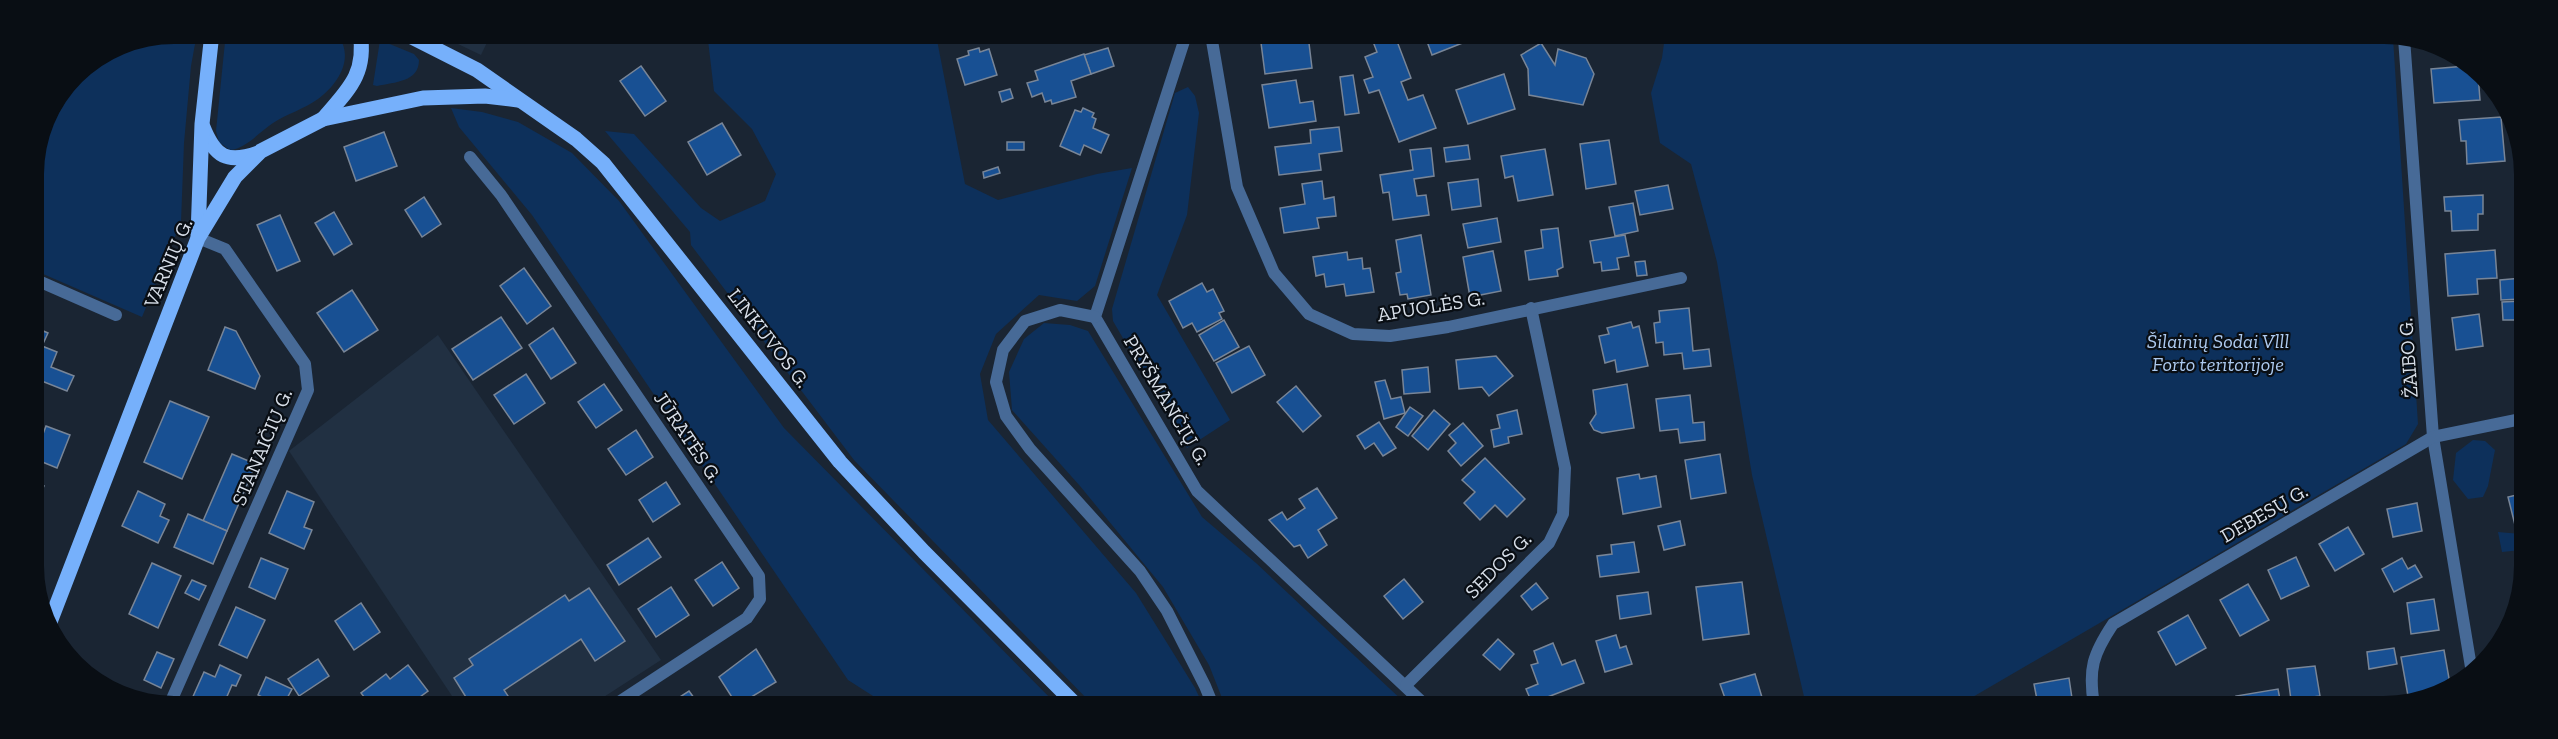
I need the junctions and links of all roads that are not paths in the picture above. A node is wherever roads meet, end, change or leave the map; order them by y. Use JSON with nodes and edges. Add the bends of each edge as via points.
{"nodes":[{"id":1,"x":211,"y":44,"type":"edge"},
{"id":2,"x":362,"y":44,"type":"edge"},
{"id":3,"x":426,"y":44,"type":"edge"},
{"id":4,"x":1183,"y":44,"type":"edge"},
{"id":5,"x":1213,"y":44,"type":"edge"},
{"id":6,"x":2405,"y":46,"type":"edge"},
{"id":7,"x":521,"y":100,"type":"junction"},
{"id":8,"x":323,"y":119,"type":"junction"},
{"id":9,"x":202,"y":124,"type":"junction"},
{"id":10,"x":261,"y":152,"type":"junction"},
{"id":11,"x":470,"y":156,"type":"dead end"},
{"id":12,"x":198,"y":238,"type":"junction"},
{"id":13,"x":1681,"y":278,"type":"dead end"},
{"id":14,"x":44,"y":283,"type":"edge"},
{"id":15,"x":1531,"y":308,"type":"junction"},
{"id":16,"x":116,"y":315,"type":"dead end"},
{"id":17,"x":1095,"y":317,"type":"junction"},
{"id":18,"x":2514,"y":420,"type":"edge"},
{"id":19,"x":2433,"y":437,"type":"junction"},
{"id":20,"x":53,"y":614,"type":"edge"},
{"id":21,"x":2470,"y":662,"type":"edge"},
{"id":22,"x":1406,"y":685,"type":"junction"},
{"id":23,"x":1416,"y":695,"type":"edge"},
{"id":24,"x":2092,"y":695,"type":"edge"},
{"id":25,"x":173,"y":696,"type":"edge"},
{"id":26,"x":628,"y":696,"type":"edge"},
{"id":27,"x":1067,"y":696,"type":"edge"},
{"id":28,"x":1209,"y":696,"type":"edge"}],
"edges":[{"from":1,"to":9,"type":"main road"},
{"from":2,"to":8,"type":"main road","via":[[359,73]]},
{"from":3,"to":7,"type":"main road","name":"LINKUVOS G.","via":[[477,70]]},
{"from":4,"to":17,"type":"street"},
{"from":5,"to":15,"type":"street","name":"APUOLĖS G.","via":[[1237,188],[1274,273],[1309,314],[1353,334],[1390,336]]},
{"from":6,"to":19,"type":"street","name":"ŽAIBO G."},
{"from":7,"to":8,"type":"main road","name":"VARNIŲ G.","via":[[485,96],[423,98]]},
{"from":7,"to":27,"type":"main road","name":"LINKUVOS G.","via":[[603,163],[840,462]]},
{"from":8,"to":10,"type":"main road","name":"VARNIŲ G."},
{"from":9,"to":10,"type":"main road","via":[[209,142],[223,156],[243,158]]},
{"from":9,"to":12,"type":"main road"},
{"from":10,"to":12,"type":"main road","name":"VARNIŲ G.","via":[[236,177]]},
{"from":11,"to":26,"type":"street","name":"JŪRATĖS G.","via":[[759,576],[760,599],[747,618]]},
{"from":12,"to":20,"type":"main road","name":"VARNIŲ G."},
{"from":12,"to":25,"type":"street","name":"STANAIČIŲ G.","via":[[225,249],[305,364],[308,390]]},
{"from":13,"to":15,"type":"street","name":"APUOLĖS G."},
{"from":14,"to":16,"type":"street"},
{"from":15,"to":22,"type":"street","name":"SEDOS G.","via":[[1565,468],[1563,514],[1549,543]]},
{"from":17,"to":22,"type":"street","name":"PRYŠMANČIŲ G.","via":[[1197,491]]},
{"from":17,"to":28,"type":"street","via":[[1060,310],[1025,321],[1003,350],[996,382],[1006,416],[1030,449],[1140,571],[1167,611]]},
{"from":18,"to":19,"type":"street","name":"DEBESŲ G."},
{"from":19,"to":21,"type":"street","name":"ŽAIBO G."},
{"from":19,"to":24,"type":"street","name":"DEBESŲ G.","via":[[2113,624],[2096,650],[2090,683]]},
{"from":22,"to":23,"type":"street","name":"PRYŠMANČIŲ G."}]}
